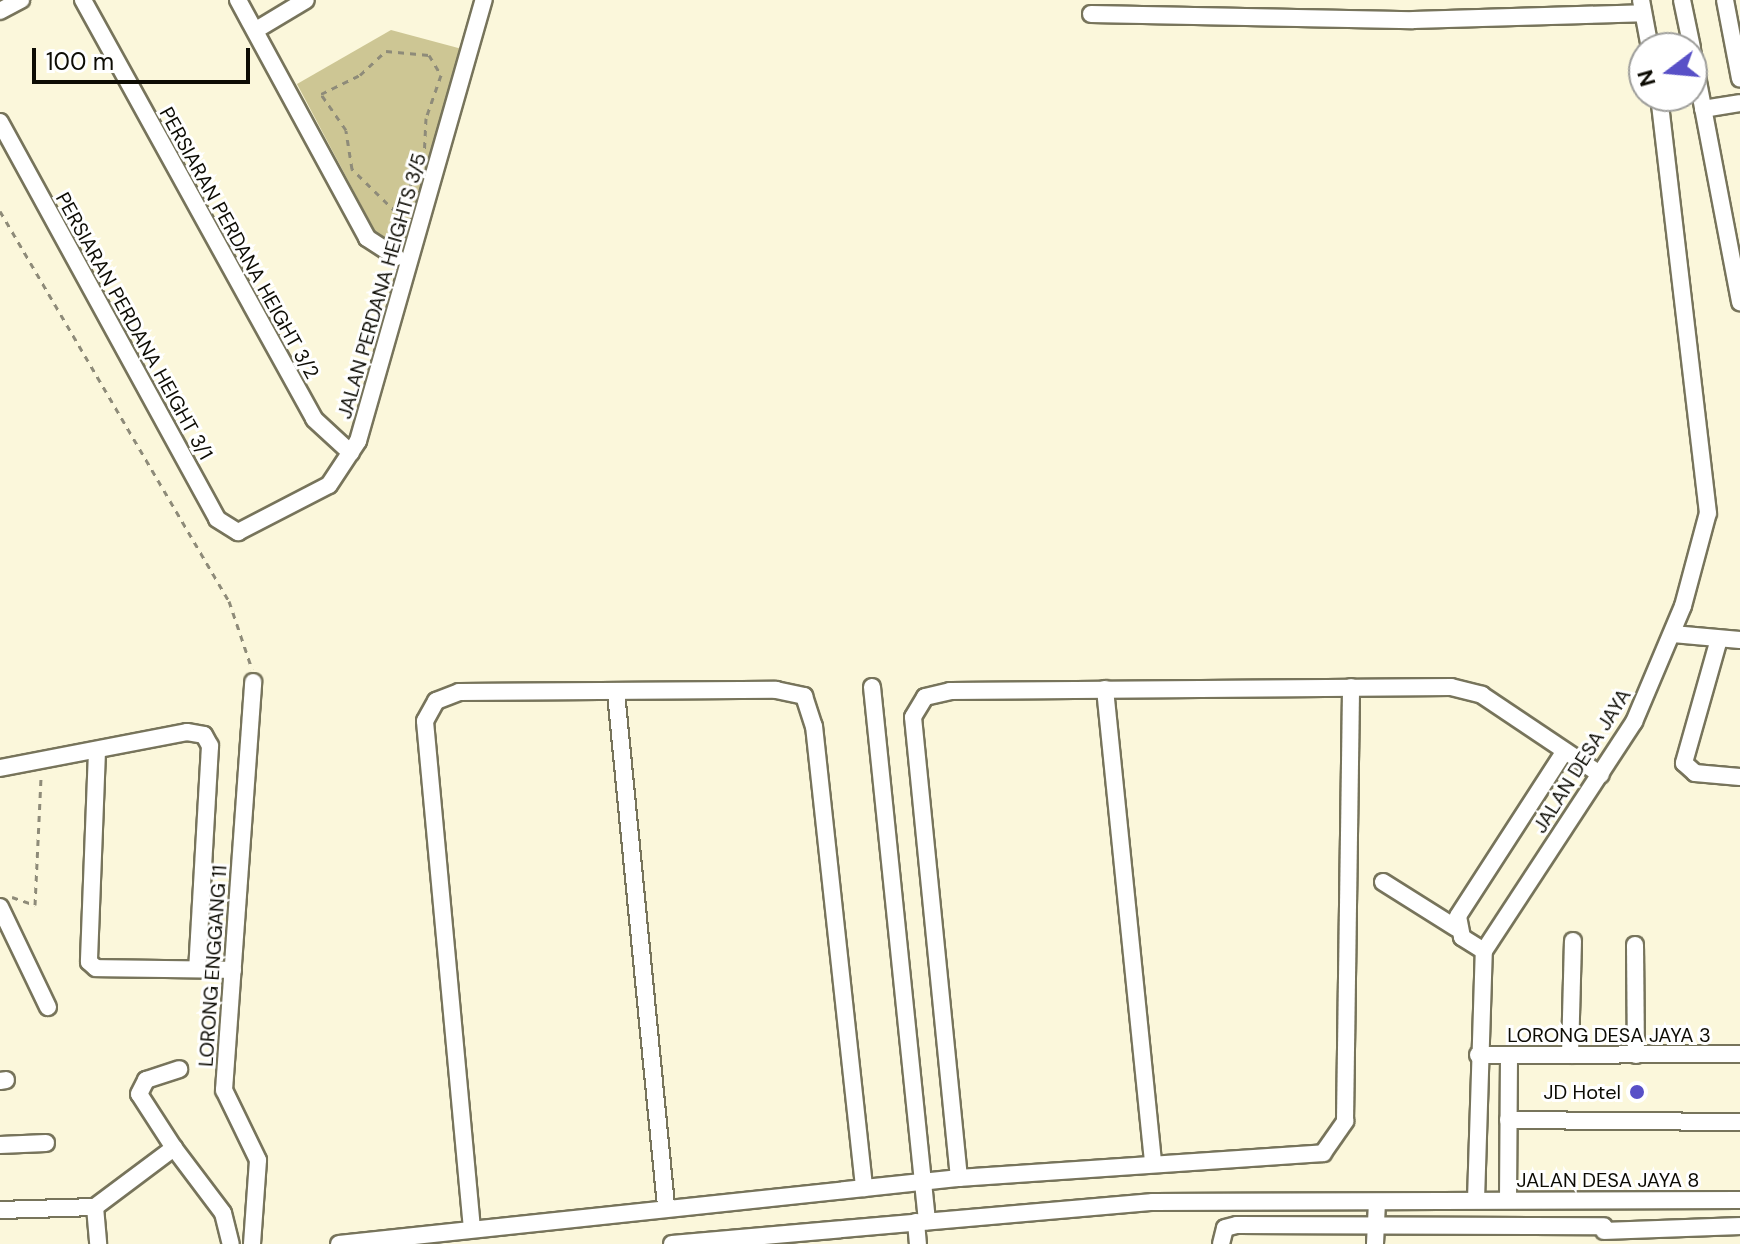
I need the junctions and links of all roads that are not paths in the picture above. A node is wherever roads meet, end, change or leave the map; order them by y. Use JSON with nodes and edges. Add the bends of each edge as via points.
{"nodes":[{"id":1,"x":21,"y":0,"type":"edge"},
{"id":2,"x":83,"y":0,"type":"edge"},
{"id":3,"x":238,"y":0,"type":"edge"},
{"id":4,"x":306,"y":0,"type":"edge"},
{"id":5,"x":484,"y":0,"type":"edge"},
{"id":6,"x":1682,"y":0,"type":"edge"},
{"id":7,"x":1725,"y":0,"type":"edge"},
{"id":8,"x":1170,"y":6,"type":"edge"},
{"id":9,"x":1642,"y":6,"type":"edge"},
{"id":10,"x":0,"y":11,"type":"edge"},
{"id":11,"x":1091,"y":14,"type":"dead end"},
{"id":12,"x":256,"y":30,"type":"junction"},
{"id":13,"x":1647,"y":32,"type":"edge"},
{"id":14,"x":1689,"y":32,"type":"edge"},
{"id":15,"x":1740,"y":79,"type":"edge"},
{"id":16,"x":1740,"y":103,"type":"edge"},
{"id":17,"x":1708,"y":108,"type":"edge"},
{"id":18,"x":1661,"y":112,"type":"edge"},
{"id":19,"x":1704,"y":112,"type":"edge"},
{"id":20,"x":0,"y":122,"type":"edge"},
{"id":21,"x":396,"y":257,"type":"dead end"},
{"id":22,"x":1740,"y":302,"type":"edge"},
{"id":23,"x":351,"y":453,"type":"junction"},
{"id":24,"x":245,"y":530,"type":"joint"},
{"id":25,"x":1673,"y":634,"type":"junction"},
{"id":26,"x":1719,"y":639,"type":"junction"},
{"id":27,"x":1740,"y":640,"type":"edge"},
{"id":28,"x":253,"y":682,"type":"road end"},
{"id":29,"x":872,"y":687,"type":"dead end"},
{"id":30,"x":1351,"y":687,"type":"junction"},
{"id":31,"x":1105,"y":689,"type":"junction"},
{"id":32,"x":616,"y":693,"type":"junction"},
{"id":33,"x":97,"y":751,"type":"junction"},
{"id":34,"x":1564,"y":752,"type":"junction"},
{"id":35,"x":0,"y":768,"type":"edge"},
{"id":36,"x":1601,"y":775,"type":"junction"},
{"id":37,"x":1740,"y":777,"type":"edge"},
{"id":38,"x":1383,"y":882,"type":"dead end"},
{"id":39,"x":0,"y":907,"type":"edge"},
{"id":40,"x":1456,"y":928,"type":"junction"},
{"id":41,"x":1573,"y":941,"type":"dead end"},
{"id":42,"x":1635,"y":945,"type":"dead end"},
{"id":43,"x":1484,"y":951,"type":"junction"},
{"id":44,"x":197,"y":969,"type":"junction"},
{"id":45,"x":233,"y":970,"type":"junction"},
{"id":46,"x":48,"y":1007,"type":"dead end"},
{"id":47,"x":1740,"y":1054,"type":"edge"},
{"id":48,"x":1478,"y":1055,"type":"junction"},
{"id":49,"x":1509,"y":1055,"type":"junction"},
{"id":50,"x":1570,"y":1055,"type":"junction"},
{"id":51,"x":1636,"y":1055,"type":"junction"},
{"id":52,"x":179,"y":1069,"type":"dead end"},
{"id":53,"x":1508,"y":1120,"type":"junction"},
{"id":54,"x":1740,"y":1122,"type":"edge"},
{"id":55,"x":46,"y":1143,"type":"dead end"},
{"id":56,"x":0,"y":1145,"type":"edge"},
{"id":57,"x":174,"y":1148,"type":"junction"},
{"id":58,"x":1153,"y":1164,"type":"junction"},
{"id":59,"x":959,"y":1178,"type":"junction"},
{"id":60,"x":922,"y":1181,"type":"junction"},
{"id":61,"x":864,"y":1188,"type":"junction"},
{"id":62,"x":1476,"y":1200,"type":"junction"},
{"id":63,"x":1508,"y":1200,"type":"junction"},
{"id":64,"x":1740,"y":1200,"type":"edge"},
{"id":65,"x":1377,"y":1202,"type":"junction"},
{"id":66,"x":1605,"y":1202,"type":"junction"},
{"id":67,"x":666,"y":1206,"type":"junction"},
{"id":68,"x":95,"y":1207,"type":"junction"},
{"id":69,"x":0,"y":1210,"type":"edge"},
{"id":70,"x":922,"y":1222,"type":"junction"},
{"id":71,"x":1698,"y":1225,"type":"junction"},
{"id":72,"x":1740,"y":1226,"type":"edge"},
{"id":73,"x":472,"y":1229,"type":"junction"},
{"id":74,"x":1604,"y":1234,"type":"edge"},
{"id":75,"x":1375,"y":1236,"type":"edge"},
{"id":76,"x":1632,"y":1239,"type":"edge"},
{"id":77,"x":98,"y":1244,"type":"edge"},
{"id":78,"x":231,"y":1244,"type":"edge"},
{"id":79,"x":252,"y":1244,"type":"edge"},
{"id":80,"x":339,"y":1244,"type":"edge"},
{"id":81,"x":672,"y":1244,"type":"edge"},
{"id":82,"x":918,"y":1244,"type":"edge"},
{"id":83,"x":1221,"y":1244,"type":"edge"},
{"id":84,"x":1698,"y":1244,"type":"edge"}],
"edges":[{"from":1,"to":10,"type":"street"},
{"from":2,"to":23,"type":"street","name":"PERSIARAN PERDANA HEIGHT 3/2","via":[[314,419]]},
{"from":3,"to":12,"type":"street"},
{"from":4,"to":12,"type":"street"},
{"from":5,"to":23,"type":"street","name":"JALAN PERDANA HEIGHTS 3/5","via":[[369,414]]},
{"from":6,"to":14,"type":"street"},
{"from":7,"to":15,"type":"street"},
{"from":8,"to":9,"type":"street","via":[[1403,20]]},
{"from":8,"to":11,"type":"street"},
{"from":9,"to":13,"type":"street"},
{"from":12,"to":21,"type":"street","via":[[367,238]]},
{"from":16,"to":17,"type":"street"},
{"from":18,"to":25,"type":"street","name":"JALAN DESA JAYA","via":[[1707,486],[1702,541]]},
{"from":19,"to":22,"type":"street"},
{"from":20,"to":24,"type":"street","name":"PERSIARAN PERDANA HEIGHT 3/1","via":[[217,519],[231,531]]},
{"from":23,"to":24,"type":"street","name":"JALAN PERDANA HEIGHTS 3/5","via":[[329,485]]},
{"from":25,"to":26,"type":"street"},
{"from":25,"to":36,"type":"street","name":"JALAN DESA JAYA","via":[[1634,722]]},
{"from":26,"to":27,"type":"street"},
{"from":26,"to":37,"type":"street","via":[[1684,763],[1695,773]]},
{"from":28,"to":45,"type":"street","name":"LORONG ENGGANG 11"},
{"from":29,"to":60,"type":"street"},
{"from":30,"to":31,"type":"street"},
{"from":30,"to":34,"type":"street","via":[[1467,689]]},
{"from":30,"to":58,"type":"street","via":[[1343,1133],[1315,1156]]},
{"from":31,"to":58,"type":"street"},
{"from":31,"to":59,"type":"street","via":[[950,691],[925,697],[913,717]]},
{"from":32,"to":61,"type":"street","via":[[776,690],[804,696],[811,709]]},
{"from":32,"to":67,"type":"street"},
{"from":32,"to":73,"type":"street","via":[[459,692],[427,712]]},
{"from":33,"to":35,"type":"street"},
{"from":33,"to":44,"type":"street","via":[[89,962],[96,968]]},
{"from":33,"to":44,"type":"street","via":[[187,732],[208,740]]},
{"from":34,"to":36,"type":"street"},
{"from":34,"to":40,"type":"street"},
{"from":36,"to":43,"type":"street","name":"JALAN DESA JAYA"},
{"from":38,"to":40,"type":"street"},
{"from":39,"to":46,"type":"street"},
{"from":40,"to":43,"type":"street"},
{"from":41,"to":50,"type":"street"},
{"from":42,"to":51,"type":"street"},
{"from":43,"to":48,"type":"street"},
{"from":44,"to":45,"type":"street"},
{"from":45,"to":79,"type":"street","name":"LORONG ENGGANG 11","via":[[224,1090],[258,1160]]},
{"from":47,"to":51,"type":"street","name":"LORONG DESA JAYA 3"},
{"from":48,"to":49,"type":"street","name":"LORONG DESA JAYA 3"},
{"from":48,"to":62,"type":"street"},
{"from":49,"to":50,"type":"street","name":"LORONG DESA JAYA 3"},
{"from":49,"to":53,"type":"street"},
{"from":50,"to":51,"type":"street","name":"LORONG DESA JAYA 3"},
{"from":52,"to":57,"type":"street","via":[[146,1080],[139,1094]]},
{"from":53,"to":54,"type":"street"},
{"from":53,"to":63,"type":"street"},
{"from":55,"to":56,"type":"street"},
{"from":57,"to":68,"type":"street"},
{"from":57,"to":78,"type":"street","via":[[223,1213]]},
{"from":58,"to":59,"type":"street"},
{"from":59,"to":60,"type":"street"},
{"from":60,"to":61,"type":"street"},
{"from":60,"to":70,"type":"street"},
{"from":61,"to":67,"type":"street"},
{"from":62,"to":63,"type":"street","name":"JALAN DESA JAYA 8"},
{"from":62,"to":65,"type":"street","name":"JALAN DESA JAYA 8"},
{"from":63,"to":66,"type":"street","name":"JALAN DESA JAYA 8"},
{"from":64,"to":66,"type":"street","name":"JALAN DESA JAYA 8"},
{"from":65,"to":70,"type":"street","name":"JALAN DESA JAYA 8","via":[[1153,1202]]},
{"from":65,"to":75,"type":"street"},
{"from":66,"to":74,"type":"street"},
{"from":67,"to":73,"type":"street"},
{"from":68,"to":69,"type":"street"},
{"from":68,"to":77,"type":"street"},
{"from":70,"to":81,"type":"street","name":"JALAN DESA JAYA 8"},
{"from":70,"to":82,"type":"street"},
{"from":71,"to":72,"type":"street"},
{"from":71,"to":76,"type":"street","via":[[1648,1226]]},
{"from":71,"to":84,"type":"street"},
{"from":73,"to":80,"type":"street"},
{"from":74,"to":75,"type":"street"},
{"from":74,"to":76,"type":"street"},
{"from":75,"to":83,"type":"street","via":[[1229,1226]]}]}
